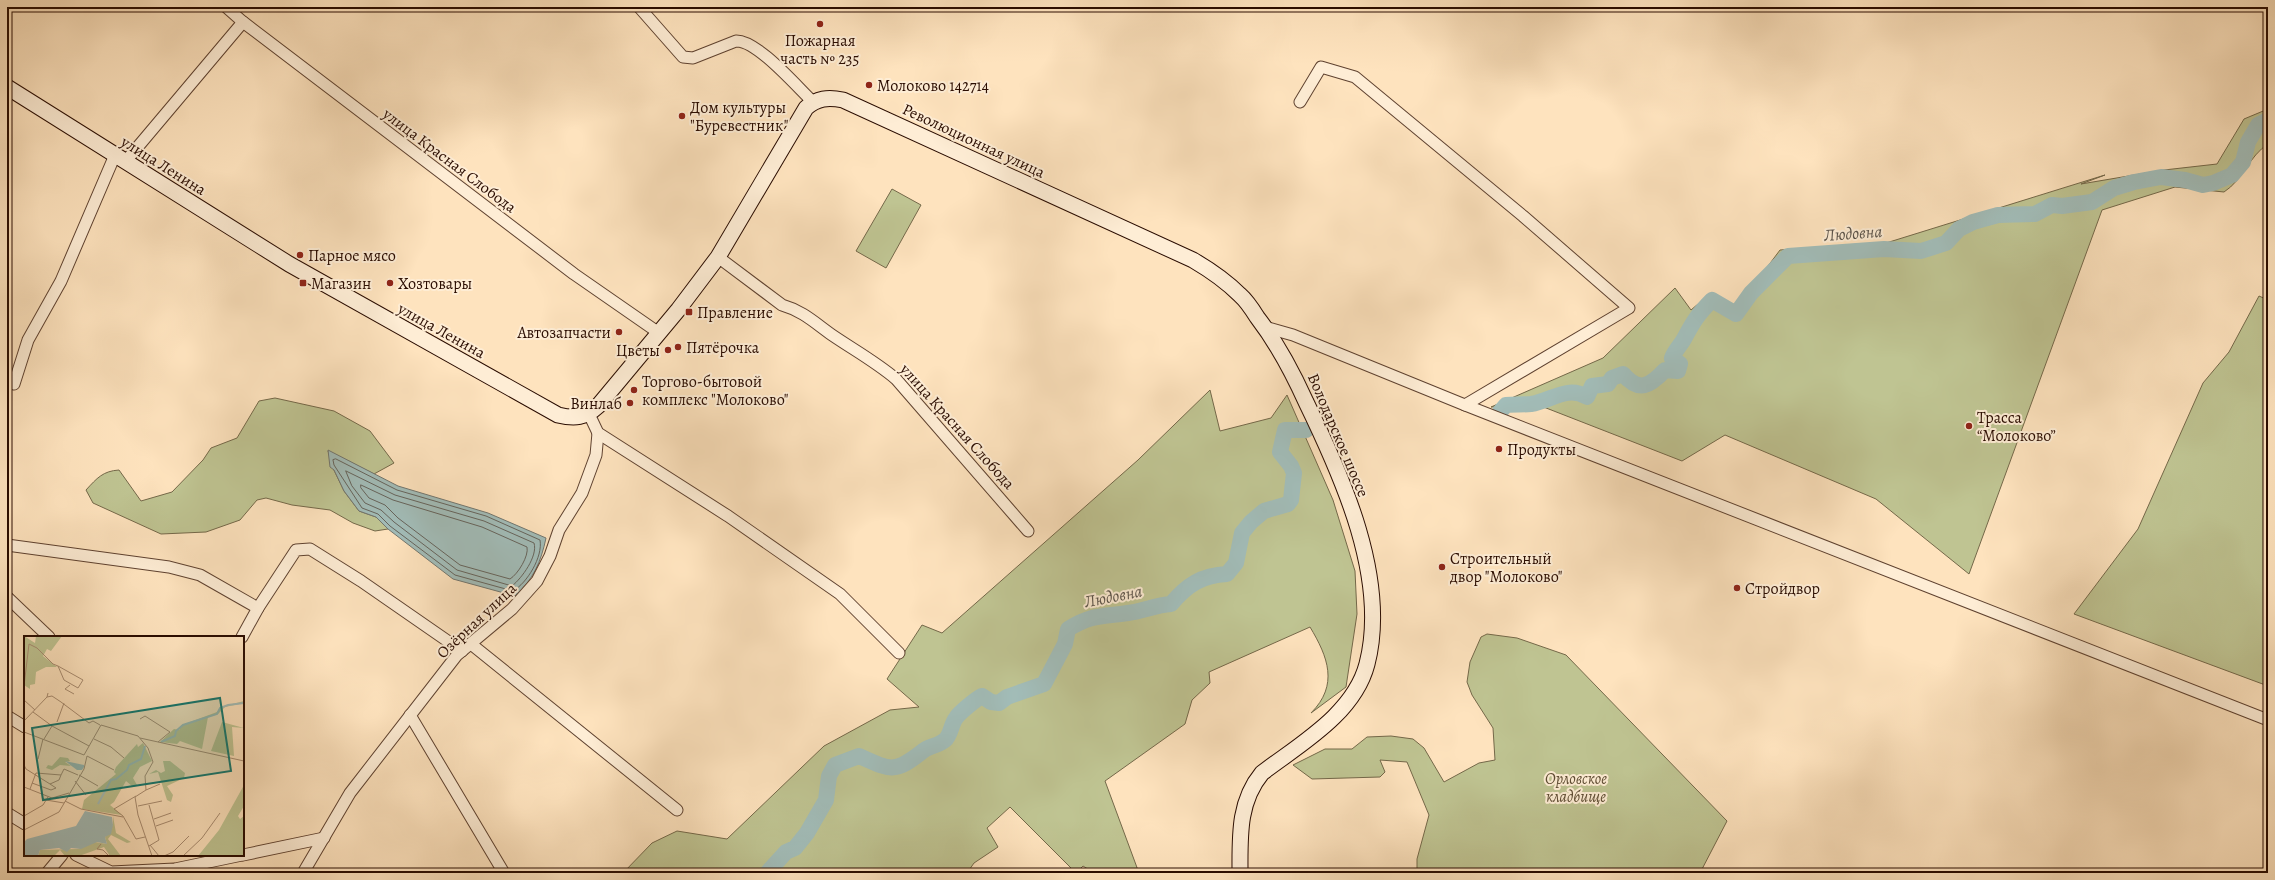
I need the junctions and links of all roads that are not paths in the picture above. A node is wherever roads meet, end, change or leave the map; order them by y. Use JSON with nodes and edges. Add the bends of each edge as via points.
{"nodes":[{"id":1,"x":226,"y":7,"type":"edge"},
{"id":2,"x":639,"y":7,"type":"edge"},
{"id":3,"x":243,"y":22,"type":"junction"},
{"id":4,"x":7,"y":87,"type":"edge"},
{"id":5,"x":813,"y":102,"type":"junction"},
{"id":6,"x":1300,"y":102,"type":"dead end"},
{"id":7,"x":120,"y":158,"type":"junction"},
{"id":8,"x":718,"y":257,"type":"junction"},
{"id":9,"x":1265,"y":327,"type":"junction"},
{"id":10,"x":659,"y":333,"type":"junction"},
{"id":11,"x":14,"y":384,"type":"dead end"},
{"id":12,"x":1464,"y":405,"type":"junction"},
{"id":13,"x":589,"y":414,"type":"junction"},
{"id":14,"x":598,"y":433,"type":"junction"},
{"id":15,"x":1028,"y":531,"type":"dead end"},
{"id":16,"x":7,"y":545,"type":"edge"},
{"id":17,"x":7,"y":597,"type":"edge"},
{"id":18,"x":258,"y":608,"type":"junction"},
{"id":19,"x":48,"y":636,"type":"edge"},
{"id":20,"x":243,"y":636,"type":"edge"},
{"id":21,"x":471,"y":644,"type":"junction"},
{"id":22,"x":462,"y":651,"type":"junction"},
{"id":23,"x":899,"y":653,"type":"dead end"},
{"id":24,"x":7,"y":716,"type":"edge"},
{"id":25,"x":410,"y":716,"type":"junction"},
{"id":26,"x":2268,"y":720,"type":"edge"},
{"id":27,"x":24,"y":726,"type":"edge"},
{"id":28,"x":677,"y":810,"type":"dead end"},
{"id":29,"x":7,"y":813,"type":"edge"},
{"id":30,"x":24,"y":823,"type":"edge"},
{"id":31,"x":324,"y":838,"type":"junction"},
{"id":32,"x":244,"y":855,"type":"edge"},
{"id":33,"x":61,"y":856,"type":"edge"},
{"id":34,"x":78,"y":856,"type":"edge"},
{"id":35,"x":237,"y":856,"type":"edge"},
{"id":36,"x":47,"y":873,"type":"edge"},
{"id":37,"x":303,"y":873,"type":"edge"},
{"id":38,"x":504,"y":873,"type":"edge"},
{"id":39,"x":1240,"y":873,"type":"edge"}],
"edges":[{"from":1,"to":3,"type":"street","name":"улица Красная Слобода"},
{"from":2,"to":5,"type":"street","via":[[683,57],[693,58],[742,40],[760,52]]},
{"from":3,"to":7,"type":"street"},
{"from":3,"to":10,"type":"street","name":"улица Красная Слобода","via":[[574,274]]},
{"from":4,"to":7,"type":"main road","name":"улица Ленина"},
{"from":5,"to":8,"type":"main road","via":[[796,124]]},
{"from":5,"to":9,"type":"main road","name":"Революционная улица","via":[[832,98],[843,100],[1193,260],[1216,274],[1241,295]]},
{"from":6,"to":12,"type":"street","via":[[1321,67],[1355,77],[1523,216],[1629,308]]},
{"from":7,"to":11,"type":"street","via":[[61,281],[28,340]]},
{"from":7,"to":13,"type":"main road","name":"улица Ленина","via":[[289,264],[558,415],[574,418]]},
{"from":8,"to":10,"type":"main road"},
{"from":8,"to":15,"type":"street","name":"улица Красная Слобода","via":[[782,305],[813,319],[832,335],[878,363],[896,379]]},
{"from":9,"to":12,"type":"street","via":[[1293,334]]},
{"from":9,"to":39,"type":"main road","name":"Володарское шоссе","via":[[1299,387],[1348,496],[1369,581],[1370,634],[1367,664],[1355,689],[1336,716],[1262,773],[1253,784],[1240,828]]},
{"from":10,"to":13,"type":"main road"},
{"from":12,"to":26,"type":"street"},
{"from":13,"to":14,"type":"street"},
{"from":14,"to":21,"type":"street","name":"Озёрная улица","via":[[596,455],[582,493],[559,530],[550,556],[537,581],[512,610]]},
{"from":14,"to":23,"type":"street","via":[[728,516],[840,594]]},
{"from":16,"to":18,"type":"street","via":[[169,567],[200,575]]},
{"from":17,"to":19,"type":"street"},
{"from":18,"to":20,"type":"street"},
{"from":18,"to":22,"type":"street","via":[[296,550],[310,549]]},
{"from":21,"to":22,"type":"street","name":"Озёрная улица"},
{"from":21,"to":28,"type":"street"},
{"from":22,"to":25,"type":"street","name":"Озёрная улица"},
{"from":24,"to":27,"type":"street"},
{"from":25,"to":31,"type":"street","name":"Озёрная улица","via":[[350,794]]},
{"from":25,"to":38,"type":"street"},
{"from":29,"to":30,"type":"street"},
{"from":31,"to":32,"type":"street"},
{"from":31,"to":37,"type":"street","name":"Озёрная улица"},
{"from":33,"to":36,"type":"street"},
{"from":34,"to":35,"type":"street","via":[[111,872],[175,869]]}]}
